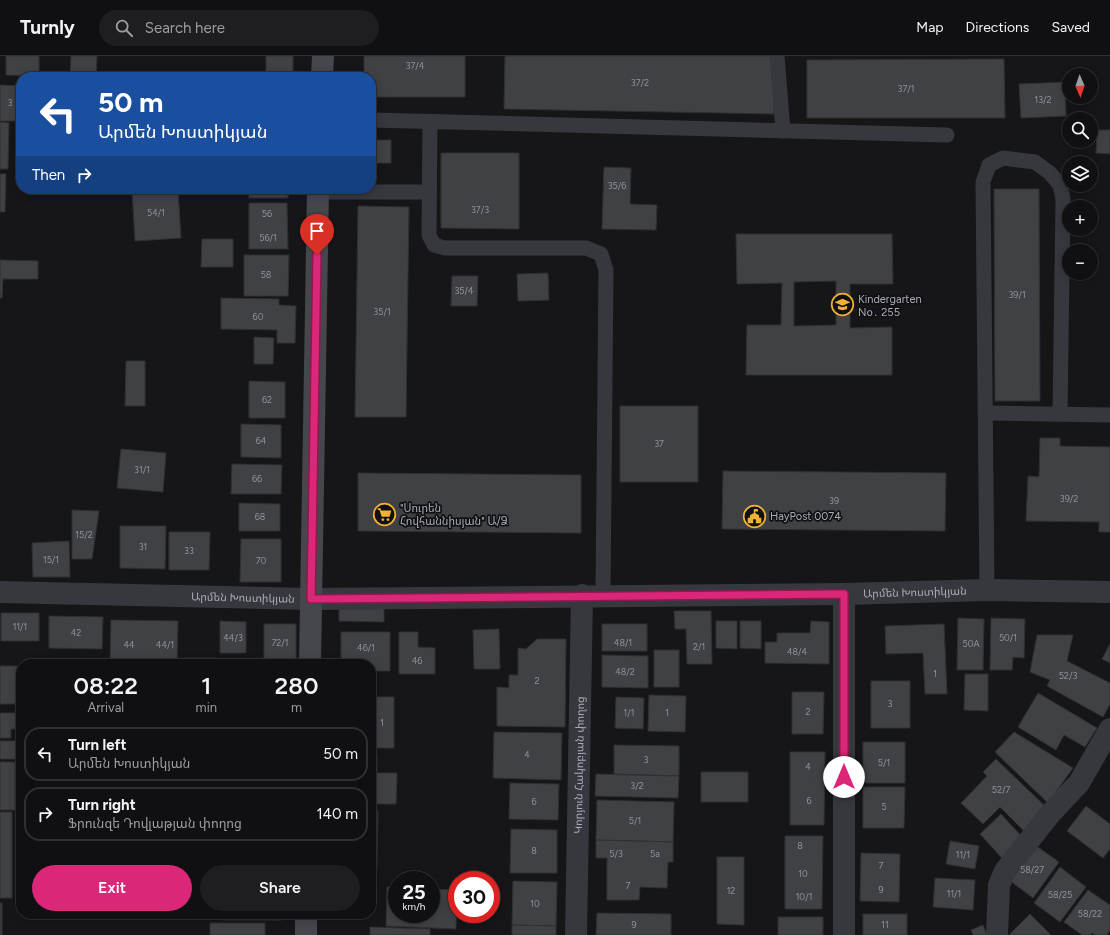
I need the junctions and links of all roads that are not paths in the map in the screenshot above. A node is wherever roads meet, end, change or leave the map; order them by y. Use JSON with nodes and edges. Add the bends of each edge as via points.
{"nodes":[{"id":1,"x":323,"y":56,"type":"edge"},
{"id":2,"x":777,"y":56,"type":"edge"},
{"id":3,"x":322,"y":72,"type":"edge"},
{"id":4,"x":376,"y":120,"type":"edge"},
{"id":5,"x":430,"y":122,"type":"junction"},
{"id":6,"x":782,"y":131,"type":"junction"},
{"id":7,"x":947,"y":135,"type":"dead end"},
{"id":8,"x":376,"y":192,"type":"edge"},
{"id":9,"x":428,"y":192,"type":"junction"},
{"id":10,"x":318,"y":194,"type":"edge"},
{"id":11,"x":986,"y":413,"type":"junction"},
{"id":12,"x":1060,"y":414,"type":"junction"},
{"id":13,"x":1110,"y":415,"type":"edge"},
{"id":14,"x":987,"y":590,"type":"junction"},
{"id":15,"x":0,"y":592,"type":"edge"},
{"id":16,"x":1110,"y":592,"type":"edge"},
{"id":17,"x":844,"y":594,"type":"junction"},
{"id":18,"x":593,"y":595,"type":"junction"},
{"id":19,"x":311,"y":599,"type":"junction"},
{"id":20,"x":310,"y":659,"type":"edge"},
{"id":21,"x":1110,"y":729,"type":"edge"},
{"id":22,"x":306,"y":919,"type":"edge"},
{"id":23,"x":996,"y":934,"type":"edge"},
{"id":24,"x":306,"y":935,"type":"edge"},
{"id":25,"x":576,"y":935,"type":"edge"},
{"id":26,"x":844,"y":935,"type":"edge"}],
"edges":[{"from":1,"to":3,"type":"street"},
{"from":2,"to":6,"type":"lane"},
{"from":4,"to":5,"type":"lane"},
{"from":5,"to":6,"type":"lane"},
{"from":5,"to":9,"type":"lane"},
{"from":6,"to":7,"type":"lane"},
{"from":8,"to":9,"type":"lane"},
{"from":9,"to":18,"type":"lane","via":[[429,235],[434,245],[445,248],[586,248],[600,254],[606,270]]},
{"from":10,"to":19,"type":"street"},
{"from":11,"to":12,"type":"lane"},
{"from":11,"to":12,"type":"lane","via":[[983,182],[989,165],[1003,158],[1035,162],[1060,185],[1063,199]]},
{"from":11,"to":14,"type":"lane"},
{"from":12,"to":13,"type":"lane"},
{"from":14,"to":16,"type":"street","name":"Արմեն Խոստիկյան"},
{"from":14,"to":17,"type":"street","name":"Արմեն Խոստիկյան"},
{"from":15,"to":19,"type":"street","name":"Արմեն Խոստիկյան"},
{"from":17,"to":18,"type":"street","name":"Արմեն Խոստիկյան"},
{"from":17,"to":26,"type":"street"},
{"from":18,"to":19,"type":"street","name":"Արմեն Խոստիկյան"},
{"from":18,"to":25,"type":"street","name":"Կորյուն Հակոբյան փողոց"},
{"from":19,"to":20,"type":"street"},
{"from":21,"to":23,"type":"street","via":[[1079,783],[1050,814],[1005,871],[999,885]]},
{"from":22,"to":24,"type":"street"}]}
